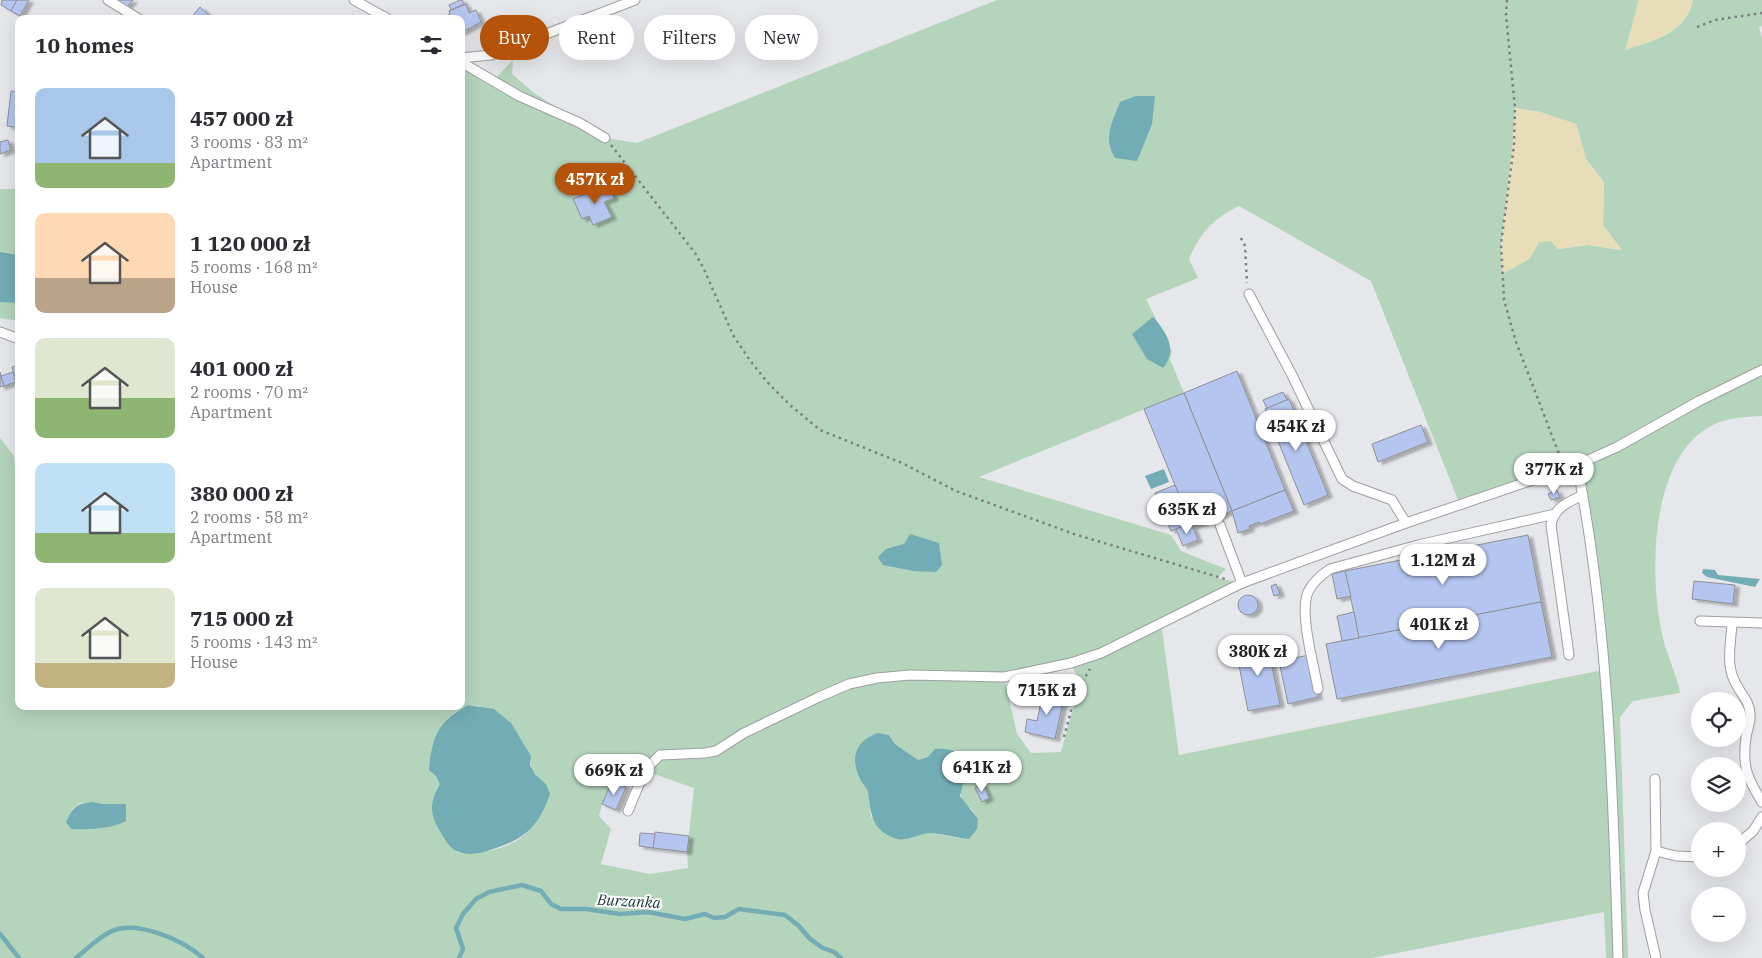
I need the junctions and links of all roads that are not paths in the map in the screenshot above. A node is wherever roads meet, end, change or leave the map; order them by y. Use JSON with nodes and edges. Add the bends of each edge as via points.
{"nodes":[{"id":1,"x":108,"y":0,"type":"edge"},
{"id":2,"x":354,"y":0,"type":"edge"},
{"id":3,"x":636,"y":0,"type":"edge"},
{"id":4,"x":132,"y":15,"type":"edge"},
{"id":5,"x":381,"y":15,"type":"edge"},
{"id":6,"x":465,"y":59,"type":"edge"},
{"id":7,"x":465,"y":62,"type":"edge"},
{"id":8,"x":606,"y":138,"type":"road end"},
{"id":9,"x":1249,"y":294,"type":"road end"},
{"id":10,"x":0,"y":332,"type":"edge"},
{"id":11,"x":15,"y":338,"type":"edge"},
{"id":12,"x":1762,"y":370,"type":"edge"},
{"id":13,"x":1577,"y":465,"type":"junction"},
{"id":14,"x":1583,"y":495,"type":"junction"},
{"id":15,"x":1555,"y":514,"type":"junction"},
{"id":16,"x":1406,"y":523,"type":"junction"},
{"id":17,"x":1220,"y":526,"type":"dead end"},
{"id":18,"x":1242,"y":583,"type":"junction"},
{"id":19,"x":1700,"y":621,"type":"dead end"},
{"id":20,"x":1762,"y":622,"type":"edge"},
{"id":21,"x":1732,"y":623,"type":"junction"},
{"id":22,"x":1569,"y":655,"type":"dead end"},
{"id":23,"x":1318,"y":689,"type":"dead end"},
{"id":24,"x":1655,"y":779,"type":"dead end"},
{"id":25,"x":1762,"y":802,"type":"edge"},
{"id":26,"x":628,"y":811,"type":"dead end"},
{"id":27,"x":1762,"y":817,"type":"edge"},
{"id":28,"x":1746,"y":837,"type":"edge"},
{"id":29,"x":1656,"y":851,"type":"junction"},
{"id":30,"x":1691,"y":857,"type":"edge"},
{"id":31,"x":1618,"y":958,"type":"edge"},
{"id":32,"x":1656,"y":958,"type":"edge"}],
"edges":[{"from":1,"to":4,"type":"lane"},
{"from":2,"to":5,"type":"lane"},
{"from":3,"to":6,"type":"lane","via":[[491,55]]},
{"from":7,"to":8,"type":"lane","via":[[519,96]]},
{"from":9,"to":16,"type":"lane","via":[[1342,479],[1392,500]]},
{"from":10,"to":11,"type":"lane"},
{"from":12,"to":13,"type":"lane","via":[[1617,448]]},
{"from":13,"to":14,"type":"lane"},
{"from":13,"to":16,"type":"lane"},
{"from":14,"to":15,"type":"lane","via":[[1568,502]]},
{"from":14,"to":31,"type":"lane","via":[[1590,532],[1611,758]]},
{"from":15,"to":22,"type":"lane","via":[[1551,525],[1552,537]]},
{"from":15,"to":23,"type":"lane","via":[[1418,545],[1330,569],[1323,574],[1309,591],[1305,606]]},
{"from":16,"to":18,"type":"lane"},
{"from":17,"to":18,"type":"lane"},
{"from":18,"to":26,"type":"lane","via":[[1101,653],[1038,671],[1004,677],[910,675],[850,684],[744,734],[716,751],[660,755],[645,770]]},
{"from":19,"to":21,"type":"lane"},
{"from":20,"to":21,"type":"lane"},
{"from":21,"to":25,"type":"lane","via":[[1729,663],[1750,714],[1745,771]]},
{"from":24,"to":29,"type":"lane"},
{"from":27,"to":28,"type":"lane"},
{"from":29,"to":30,"type":"lane"},
{"from":29,"to":32,"type":"lane","via":[[1643,893]]}]}
